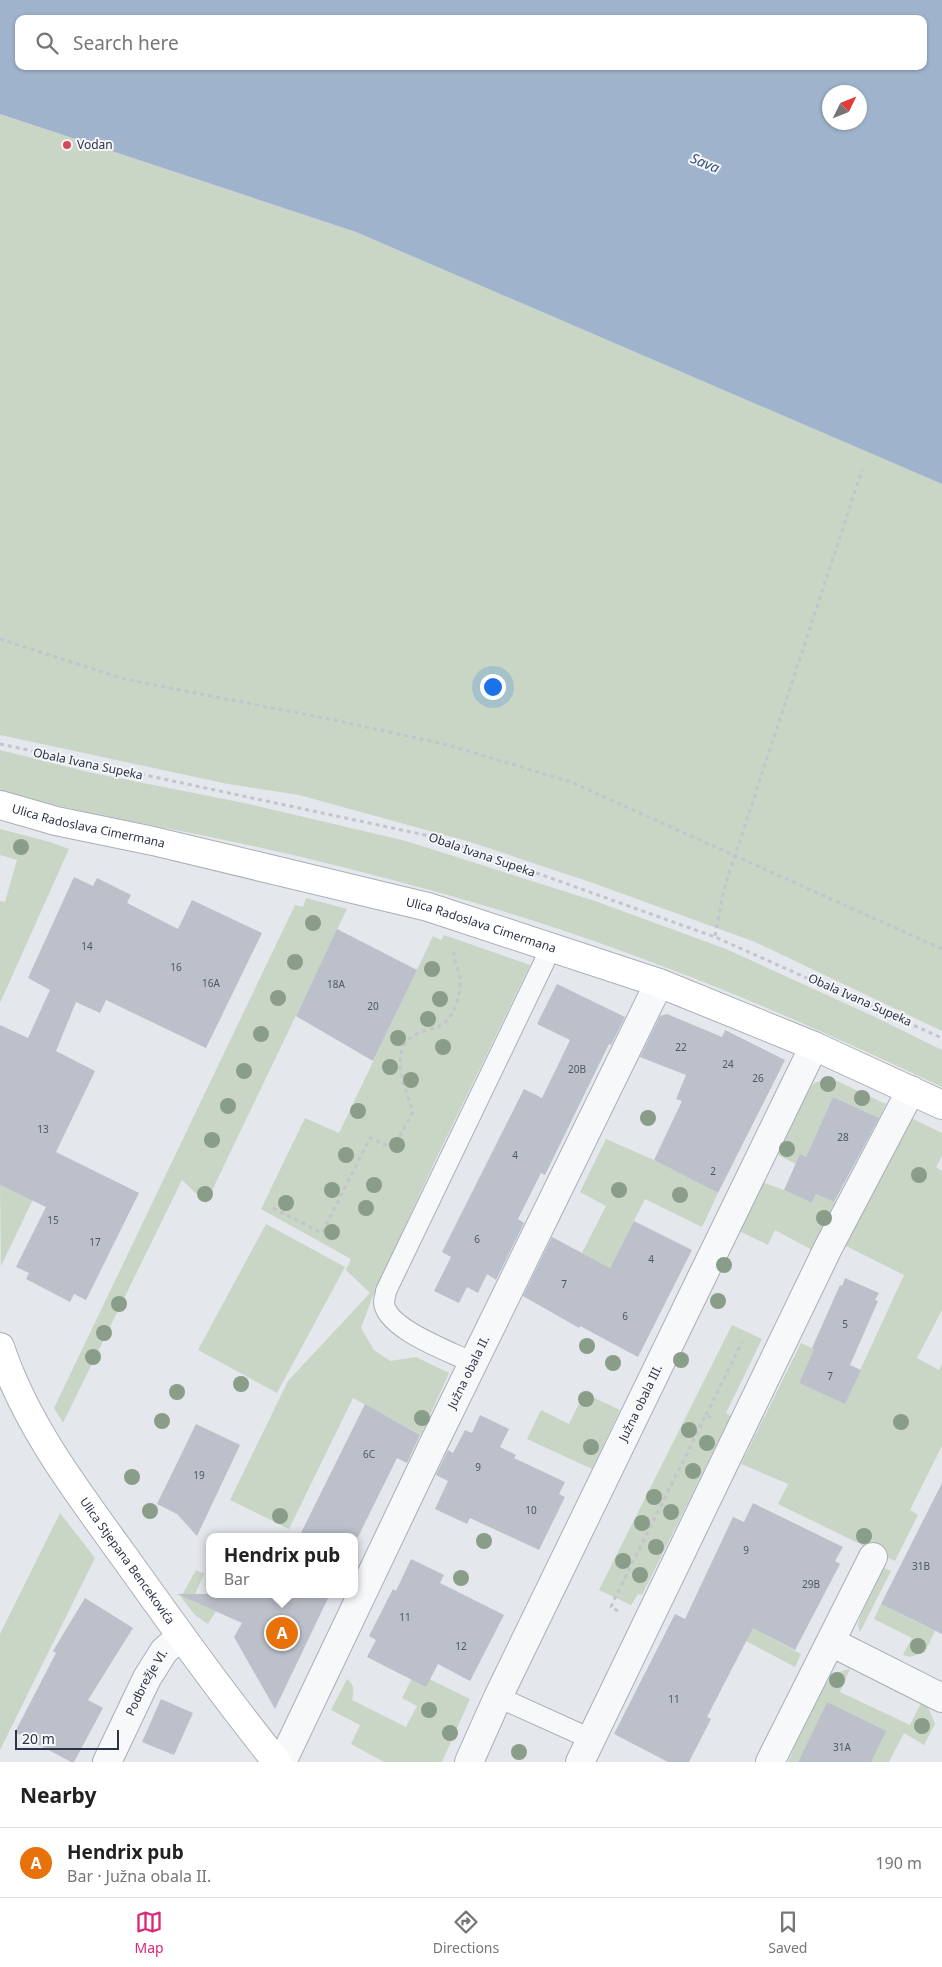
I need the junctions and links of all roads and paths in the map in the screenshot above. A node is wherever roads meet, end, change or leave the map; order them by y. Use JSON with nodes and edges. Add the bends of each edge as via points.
{"nodes":[{"id":1,"x":862,"y":470,"type":"dead end"},
{"id":2,"x":0,"y":639,"type":"edge"},
{"id":3,"x":0,"y":744,"type":"edge"},
{"id":4,"x":0,"y":805,"type":"edge"},
{"id":5,"x":737,"y":856,"type":"junction"},
{"id":6,"x":715,"y":937,"type":"junction"},
{"id":7,"x":456,"y":940,"type":"dead end"},
{"id":8,"x":551,"y":948,"type":"junction"},
{"id":9,"x":942,"y":949,"type":"edge"},
{"id":10,"x":659,"y":983,"type":"junction"},
{"id":11,"x":942,"y":1038,"type":"edge"},
{"id":12,"x":814,"y":1046,"type":"junction"},
{"id":13,"x":911,"y":1090,"type":"junction"},
{"id":14,"x":942,"y":1105,"type":"edge"},
{"id":15,"x":273,"y":1208,"type":"dead end"},
{"id":16,"x":742,"y":1342,"type":"dead end"},
{"id":17,"x":0,"y":1348,"type":"edge"},
{"id":18,"x":473,"y":1363,"type":"junction"},
{"id":19,"x":706,"y":1415,"type":"dead end"},
{"id":20,"x":873,"y":1557,"type":"dead end"},
{"id":21,"x":181,"y":1636,"type":"junction"},
{"id":22,"x":831,"y":1642,"type":"junction"},
{"id":23,"x":498,"y":1696,"type":"junction"},
{"id":24,"x":942,"y":1698,"type":"edge"},
{"id":25,"x":586,"y":1751,"type":"edge"},
{"id":26,"x":106,"y":1762,"type":"edge"},
{"id":27,"x":277,"y":1762,"type":"edge"},
{"id":28,"x":282,"y":1762,"type":"edge"},
{"id":29,"x":469,"y":1762,"type":"edge"},
{"id":30,"x":770,"y":1762,"type":"edge"}],
"edges":[{"from":1,"to":5,"type":"path"},
{"from":2,"to":5,"type":"path","via":[[124,679],[448,745],[571,782]]},
{"from":3,"to":6,"type":"path","name":"Obala Ivana Supeka","via":[[440,838]]},
{"from":4,"to":8,"type":"street","name":"Ulica Radoslava Cimermana","via":[[56,821],[428,907]]},
{"from":5,"to":6,"type":"path","via":[[724,890]]},
{"from":5,"to":9,"type":"path"},
{"from":6,"to":11,"type":"path","name":"Obala Ivana Supeka"},
{"from":7,"to":15,"type":"path","via":[[454,956],[460,985],[450,1017],[436,1029],[411,1037],[403,1050],[401,1074],[412,1112],[393,1148],[370,1138],[322,1233]]},
{"from":8,"to":10,"type":"street","name":"Ulica Radoslava Cimermana"},
{"from":8,"to":18,"type":"lane","via":[[386,1291],[384,1303],[390,1316],[403,1329]]},
{"from":10,"to":12,"type":"street","name":"Ulica Radoslava Cimermana"},
{"from":10,"to":18,"type":"street","name":"Južna obala II."},
{"from":12,"to":13,"type":"street","name":"Ulica Radoslava Cimermana"},
{"from":12,"to":23,"type":"street","name":"Južna obala III."},
{"from":13,"to":14,"type":"street","name":"Ulica Radoslava Cimermana"},
{"from":13,"to":25,"type":"street","via":[[828,1248]]},
{"from":16,"to":19,"type":"path"},
{"from":17,"to":21,"type":"street","name":"Ulica Stjepana Bencekovića","via":[[10,1376],[42,1437]]},
{"from":18,"to":28,"type":"street","name":"Južna obala II."},
{"from":20,"to":22,"type":"street"},
{"from":21,"to":26,"type":"street","name":"Podbrežje VI.","via":[[164,1651],[147,1678]]},
{"from":21,"to":27,"type":"street","name":"Ulica Stjepana Bencekovića"},
{"from":22,"to":24,"type":"street"},
{"from":22,"to":30,"type":"street"},
{"from":23,"to":25,"type":"lane"},
{"from":23,"to":29,"type":"street","name":"Južna obala III."}]}
